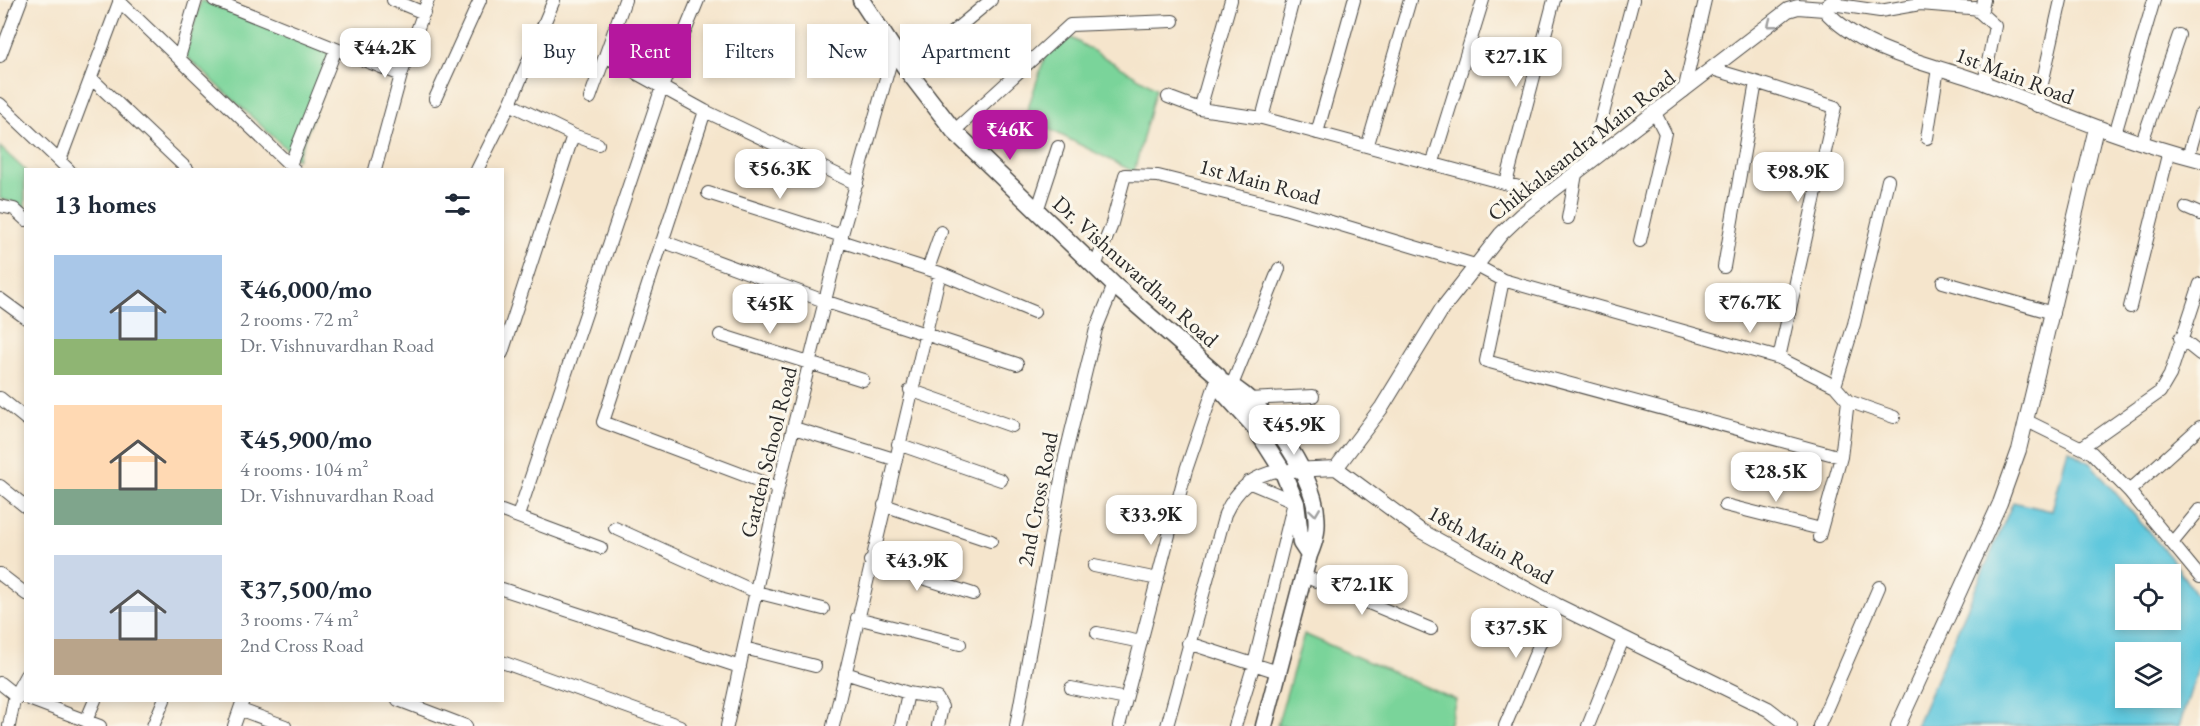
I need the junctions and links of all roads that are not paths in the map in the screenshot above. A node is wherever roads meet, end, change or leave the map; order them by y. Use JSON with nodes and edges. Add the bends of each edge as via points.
{"nodes":[{"id":1,"x":21,"y":0,"type":"edge"},
{"id":2,"x":196,"y":0,"type":"edge"},
{"id":3,"x":214,"y":0,"type":"edge"},
{"id":4,"x":393,"y":0,"type":"edge"},
{"id":5,"x":428,"y":0,"type":"edge"},
{"id":6,"x":480,"y":0,"type":"edge"},
{"id":7,"x":554,"y":0,"type":"edge"},
{"id":8,"x":624,"y":0,"type":"edge"},
{"id":9,"x":698,"y":0,"type":"edge"},
{"id":10,"x":861,"y":0,"type":"edge"},
{"id":11,"x":991,"y":0,"type":"edge"},
{"id":12,"x":1231,"y":0,"type":"edge"},
{"id":13,"x":1293,"y":0,"type":"edge"},
{"id":14,"x":1354,"y":0,"type":"edge"},
{"id":15,"x":1410,"y":0,"type":"edge"},
{"id":16,"x":1483,"y":0,"type":"edge"},
{"id":17,"x":1554,"y":0,"type":"edge"},
{"id":18,"x":1633,"y":0,"type":"edge"},
{"id":19,"x":1705,"y":0,"type":"edge"},
{"id":20,"x":2061,"y":0,"type":"edge"},
{"id":21,"x":2154,"y":0,"type":"edge"},
{"id":22,"x":120,"y":1,"type":"edge"},
{"id":23,"x":1831,"y":4,"type":"edge"},
{"id":24,"x":1979,"y":4,"type":"edge"},
{"id":25,"x":1881,"y":5,"type":"edge"},
{"id":26,"x":974,"y":6,"type":"edge"},
{"id":27,"x":424,"y":13,"type":"junction"},
{"id":28,"x":1173,"y":21,"type":"dead end"},
{"id":29,"x":955,"y":24,"type":"edge"},
{"id":30,"x":2180,"y":35,"type":"dead end"},
{"id":31,"x":336,"y":49,"type":"junction"},
{"id":32,"x":894,"y":50,"type":"junction"},
{"id":33,"x":0,"y":56,"type":"edge"},
{"id":34,"x":605,"y":56,"type":"junction"},
{"id":35,"x":179,"y":58,"type":"junction"},
{"id":36,"x":900,"y":59,"type":"edge"},
{"id":37,"x":1938,"y":68,"type":"junction"},
{"id":38,"x":1712,"y":69,"type":"junction"},
{"id":39,"x":401,"y":75,"type":"junction"},
{"id":40,"x":91,"y":78,"type":"junction"},
{"id":41,"x":913,"y":78,"type":"edge"},
{"id":42,"x":1756,"y":82,"type":"junction"},
{"id":43,"x":1984,"y":83,"type":"junction"},
{"id":44,"x":662,"y":87,"type":"junction"},
{"id":45,"x":1684,"y":91,"type":"junction"},
{"id":46,"x":1168,"y":97,"type":"dead end"},
{"id":47,"x":590,"y":98,"type":"dead end"},
{"id":48,"x":435,"y":99,"type":"dead end"},
{"id":49,"x":0,"y":104,"type":"edge"},
{"id":50,"x":510,"y":104,"type":"junction"},
{"id":51,"x":2037,"y":106,"type":"junction"},
{"id":52,"x":1200,"y":109,"type":"junction"},
{"id":53,"x":705,"y":111,"type":"junction"},
{"id":54,"x":1655,"y":113,"type":"junction"},
{"id":55,"x":2200,"y":115,"type":"edge"},
{"id":56,"x":1262,"y":118,"type":"junction"},
{"id":57,"x":2096,"y":128,"type":"junction"},
{"id":58,"x":954,"y":131,"type":"junction"},
{"id":59,"x":1317,"y":133,"type":"junction"},
{"id":60,"x":2115,"y":134,"type":"junction"},
{"id":61,"x":573,"y":135,"type":"junction"},
{"id":62,"x":1927,"y":138,"type":"dead end"},
{"id":63,"x":2142,"y":142,"type":"junction"},
{"id":64,"x":598,"y":144,"type":"dead end"},
{"id":65,"x":1368,"y":144,"type":"junction"},
{"id":66,"x":1058,"y":147,"type":"dead end"},
{"id":67,"x":2169,"y":151,"type":"junction"},
{"id":68,"x":2194,"y":158,"type":"edge"},
{"id":69,"x":1433,"y":162,"type":"junction"},
{"id":70,"x":1590,"y":163,"type":"junction"},
{"id":71,"x":65,"y":165,"type":"edge"},
{"id":72,"x":292,"y":167,"type":"edge"},
{"id":73,"x":186,"y":168,"type":"edge"},
{"id":74,"x":376,"y":168,"type":"edge"},
{"id":75,"x":478,"y":168,"type":"edge"},
{"id":76,"x":1576,"y":174,"type":"junction"},
{"id":77,"x":1888,"y":180,"type":"dead end"},
{"id":78,"x":1506,"y":183,"type":"junction"},
{"id":79,"x":857,"y":184,"type":"junction"},
{"id":80,"x":708,"y":193,"type":"dead end"},
{"id":81,"x":1549,"y":195,"type":"junction"},
{"id":82,"x":0,"y":206,"type":"edge"},
{"id":83,"x":2186,"y":208,"type":"dead end"},
{"id":84,"x":1037,"y":210,"type":"junction"},
{"id":85,"x":2200,"y":214,"type":"edge"},
{"id":86,"x":24,"y":218,"type":"edge"},
{"id":87,"x":1568,"y":218,"type":"dead end"},
{"id":88,"x":941,"y":232,"type":"dead end"},
{"id":89,"x":841,"y":239,"type":"junction"},
{"id":90,"x":662,"y":241,"type":"junction"},
{"id":91,"x":1640,"y":241,"type":"dead end"},
{"id":92,"x":1475,"y":265,"type":"junction"},
{"id":93,"x":1095,"y":266,"type":"junction"},
{"id":94,"x":1724,"y":267,"type":"dead end"},
{"id":95,"x":1279,"y":269,"type":"dead end"},
{"id":96,"x":934,"y":271,"type":"junction"},
{"id":97,"x":1503,"y":280,"type":"junction"},
{"id":98,"x":1943,"y":282,"type":"dead end"},
{"id":99,"x":2200,"y":284,"type":"edge"},
{"id":100,"x":1114,"y":285,"type":"junction"},
{"id":101,"x":0,"y":299,"type":"edge"},
{"id":102,"x":826,"y":302,"type":"junction"},
{"id":103,"x":2130,"y":307,"type":"dead end"},
{"id":104,"x":1034,"y":312,"type":"dead end"},
{"id":105,"x":2053,"y":313,"type":"junction"},
{"id":106,"x":24,"y":317,"type":"edge"},
{"id":107,"x":925,"y":333,"type":"junction"},
{"id":108,"x":720,"y":335,"type":"dead end"},
{"id":109,"x":2180,"y":338,"type":"junction"},
{"id":110,"x":504,"y":347,"type":"edge"},
{"id":111,"x":2200,"y":354,"type":"edge"},
{"id":112,"x":1779,"y":358,"type":"junction"},
{"id":113,"x":811,"y":363,"type":"junction"},
{"id":114,"x":1017,"y":364,"type":"dead end"},
{"id":115,"x":864,"y":380,"type":"dead end"},
{"id":116,"x":1224,"y":381,"type":"junction"},
{"id":117,"x":1835,"y":386,"type":"junction"},
{"id":118,"x":910,"y":390,"type":"junction"},
{"id":119,"x":1313,"y":396,"type":"dead end"},
{"id":120,"x":0,"y":398,"type":"edge"},
{"id":121,"x":1248,"y":399,"type":"junction"},
{"id":122,"x":1848,"y":401,"type":"junction"},
{"id":123,"x":24,"y":417,"type":"edge"},
{"id":124,"x":1894,"y":417,"type":"dead end"},
{"id":125,"x":2027,"y":421,"type":"junction"},
{"id":126,"x":1012,"y":426,"type":"dead end"},
{"id":127,"x":2200,"y":427,"type":"edge"},
{"id":128,"x":794,"y":428,"type":"junction"},
{"id":129,"x":898,"y":444,"type":"junction"},
{"id":130,"x":2082,"y":447,"type":"junction"},
{"id":131,"x":1841,"y":457,"type":"junction"},
{"id":132,"x":894,"y":459,"type":"junction"},
{"id":133,"x":1336,"y":468,"type":"junction"},
{"id":134,"x":1282,"y":470,"type":"junction"},
{"id":135,"x":1302,"y":470,"type":"junction"},
{"id":136,"x":1001,"y":480,"type":"dead end"},
{"id":137,"x":1248,"y":482,"type":"junction"},
{"id":138,"x":0,"y":486,"type":"edge"},
{"id":139,"x":778,"y":488,"type":"junction"},
{"id":140,"x":2129,"y":491,"type":"junction"},
{"id":141,"x":24,"y":505,"type":"edge"},
{"id":142,"x":884,"y":505,"type":"junction"},
{"id":143,"x":1725,"y":505,"type":"dead end"},
{"id":144,"x":2200,"y":509,"type":"edge"},
{"id":145,"x":504,"y":512,"type":"edge"},
{"id":146,"x":518,"y":516,"type":"junction"},
{"id":147,"x":615,"y":528,"type":"dead end"},
{"id":148,"x":991,"y":541,"type":"dead end"},
{"id":149,"x":2172,"y":543,"type":"junction"},
{"id":150,"x":601,"y":548,"type":"dead end"},
{"id":151,"x":1309,"y":555,"type":"junction"},
{"id":152,"x":870,"y":561,"type":"junction"},
{"id":153,"x":1094,"y":566,"type":"dead end"},
{"id":154,"x":0,"y":574,"type":"edge"},
{"id":155,"x":1304,"y":576,"type":"junction"},
{"id":156,"x":2200,"y":576,"type":"edge"},
{"id":157,"x":1158,"y":579,"type":"junction"},
{"id":158,"x":1879,"y":586,"type":"dead end"},
{"id":159,"x":504,"y":590,"type":"edge"},
{"id":160,"x":24,"y":592,"type":"edge"},
{"id":161,"x":756,"y":592,"type":"junction"},
{"id":162,"x":973,"y":594,"type":"dead end"},
{"id":163,"x":1556,"y":605,"type":"junction"},
{"id":164,"x":823,"y":609,"type":"dead end"},
{"id":165,"x":857,"y":618,"type":"junction"},
{"id":166,"x":1431,"y":629,"type":"dead end"},
{"id":167,"x":1097,"y":633,"type":"dead end"},
{"id":168,"x":1623,"y":639,"type":"junction"},
{"id":169,"x":1141,"y":642,"type":"junction"},
{"id":170,"x":1188,"y":643,"type":"junction"},
{"id":171,"x":960,"y":644,"type":"dead end"},
{"id":172,"x":744,"y":648,"type":"junction"},
{"id":173,"x":504,"y":663,"type":"edge"},
{"id":174,"x":1254,"y":664,"type":"junction"},
{"id":175,"x":815,"y":666,"type":"dead end"},
{"id":176,"x":740,"y":667,"type":"junction"},
{"id":177,"x":1278,"y":672,"type":"junction"},
{"id":178,"x":845,"y":673,"type":"junction"},
{"id":179,"x":24,"y":682,"type":"edge"},
{"id":180,"x":0,"y":683,"type":"edge"},
{"id":181,"x":1071,"y":688,"type":"dead end"},
{"id":182,"x":908,"y":693,"type":"junction"},
{"id":183,"x":20,"y":697,"type":"edge"},
{"id":184,"x":1126,"y":699,"type":"junction"},
{"id":185,"x":36,"y":702,"type":"edge"},
{"id":186,"x":93,"y":702,"type":"edge"},
{"id":187,"x":163,"y":702,"type":"edge"},
{"id":188,"x":403,"y":702,"type":"edge"},
{"id":189,"x":242,"y":705,"type":"edge"},
{"id":190,"x":87,"y":721,"type":"junction"},
{"id":191,"x":9,"y":726,"type":"edge"},
{"id":192,"x":100,"y":726,"type":"edge"},
{"id":193,"x":153,"y":726,"type":"edge"},
{"id":194,"x":234,"y":726,"type":"edge"},
{"id":195,"x":285,"y":726,"type":"edge"},
{"id":196,"x":466,"y":726,"type":"edge"},
{"id":197,"x":680,"y":726,"type":"edge"},
{"id":198,"x":727,"y":726,"type":"edge"},
{"id":199,"x":832,"y":726,"type":"edge"},
{"id":200,"x":901,"y":726,"type":"edge"},
{"id":201,"x":938,"y":726,"type":"edge"},
{"id":202,"x":1016,"y":726,"type":"edge"},
{"id":203,"x":1119,"y":726,"type":"edge"},
{"id":204,"x":1167,"y":726,"type":"edge"},
{"id":205,"x":1234,"y":726,"type":"edge"},
{"id":206,"x":1264,"y":726,"type":"edge"},
{"id":207,"x":1505,"y":726,"type":"edge"},
{"id":208,"x":1588,"y":726,"type":"edge"},
{"id":209,"x":1790,"y":726,"type":"edge"},
{"id":210,"x":1819,"y":726,"type":"edge"},
{"id":211,"x":1898,"y":726,"type":"edge"}],
"edges":[{"from":1,"to":33,"type":"street"},
{"from":2,"to":35,"type":"street"},
{"from":3,"to":31,"type":"street"},
{"from":4,"to":27,"type":"street"},
{"from":5,"to":27,"type":"street"},
{"from":6,"to":48,"type":"street"},
{"from":7,"to":50,"type":"street"},
{"from":8,"to":34,"type":"street"},
{"from":9,"to":44,"type":"street"},
{"from":10,"to":32,"type":"main road","name":"Dr. Vishnuvardhan Road"},
{"from":11,"to":26,"type":"street"},
{"from":12,"to":52,"type":"street"},
{"from":13,"to":56,"type":"street"},
{"from":14,"to":59,"type":"street"},
{"from":15,"to":65,"type":"street"},
{"from":16,"to":69,"type":"street"},
{"from":17,"to":78,"type":"street"},
{"from":18,"to":70,"type":"street"},
{"from":19,"to":45,"type":"street"},
{"from":20,"to":51,"type":"street"},
{"from":21,"to":60,"type":"street"},
{"from":22,"to":35,"type":"street"},
{"from":22,"to":40,"type":"street"},
{"from":23,"to":25,"type":"street"},
{"from":23,"to":37,"type":"street","name":"1st Main Road","via":[[1837,22],[1866,40]]},
{"from":23,"to":38,"type":"street","name":"Chikkalasandra Main Road","one_way":true,"via":[[1788,10]]},
{"from":24,"to":25,"type":"street"},
{"from":24,"to":43,"type":"street","via":[[1995,26]]},
{"from":26,"to":29,"type":"street"},
{"from":27,"to":39,"type":"street"},
{"from":28,"to":58,"type":"street","via":[[1070,25]]},
{"from":30,"to":63,"type":"street"},
{"from":31,"to":39,"type":"street"},
{"from":31,"to":72,"type":"street"},
{"from":32,"to":36,"type":"main road","name":"Dr. Vishnuvardhan Road"},
{"from":32,"to":79,"type":"street","name":"Garden School Road"},
{"from":34,"to":44,"type":"street"},
{"from":34,"to":47,"type":"street"},
{"from":35,"to":72,"type":"street"},
{"from":37,"to":43,"type":"street","name":"1st Main Road"},
{"from":37,"to":62,"type":"street"},
{"from":38,"to":42,"type":"street"},
{"from":38,"to":45,"type":"street","name":"Chikkalasandra Main Road"},
{"from":39,"to":74,"type":"street"},
{"from":40,"to":71,"type":"street"},
{"from":40,"to":73,"type":"street"},
{"from":41,"to":58,"type":"main road","name":"Dr. Vishnuvardhan Road"},
{"from":42,"to":94,"type":"street"},
{"from":42,"to":112,"type":"street","via":[[1834,107]]},
{"from":43,"to":51,"type":"street","name":"1st Main Road"},
{"from":44,"to":53,"type":"street"},
{"from":44,"to":146,"type":"street"},
{"from":45,"to":54,"type":"street","name":"Chikkalasandra Main Road"},
{"from":46,"to":52,"type":"street"},
{"from":49,"to":71,"type":"street"},
{"from":50,"to":61,"type":"street"},
{"from":50,"to":75,"type":"street"},
{"from":51,"to":57,"type":"street","name":"1st Main Road"},
{"from":52,"to":56,"type":"street"},
{"from":53,"to":79,"type":"street"},
{"from":53,"to":90,"type":"street"},
{"from":54,"to":70,"type":"street","name":"Chikkalasandra Main Road"},
{"from":54,"to":91,"type":"street","via":[[1665,133]]},
{"from":55,"to":68,"type":"street"},
{"from":56,"to":59,"type":"street"},
{"from":57,"to":60,"type":"street","name":"1st Main Road"},
{"from":57,"to":105,"type":"street"},
{"from":58,"to":84,"type":"main road","name":"Dr. Vishnuvardhan Road"},
{"from":59,"to":65,"type":"street"},
{"from":60,"to":63,"type":"street","name":"1st Main Road"},
{"from":61,"to":64,"type":"street"},
{"from":61,"to":110,"type":"street"},
{"from":63,"to":67,"type":"street","name":"1st Main Road"},
{"from":65,"to":69,"type":"street"},
{"from":66,"to":84,"type":"street"},
{"from":67,"to":68,"type":"street","name":"1st Main Road"},
{"from":67,"to":103,"type":"street"},
{"from":69,"to":78,"type":"street"},
{"from":70,"to":76,"type":"street","name":"Chikkalasandra Main Road"},
{"from":76,"to":81,"type":"street","name":"Chikkalasandra Main Road"},
{"from":76,"to":87,"type":"street"},
{"from":77,"to":117,"type":"street"},
{"from":78,"to":81,"type":"street"},
{"from":79,"to":89,"type":"street","name":"Garden School Road"},
{"from":80,"to":89,"type":"street"},
{"from":81,"to":92,"type":"street","name":"Chikkalasandra Main Road","via":[[1511,224]]},
{"from":82,"to":86,"type":"street","via":[[14,209]]},
{"from":83,"to":85,"type":"street"},
{"from":84,"to":93,"type":"main road","name":"Dr. Vishnuvardhan Road"},
{"from":88,"to":96,"type":"street"},
{"from":89,"to":96,"type":"street"},
{"from":89,"to":102,"type":"street","name":"Garden School Road"},
{"from":90,"to":102,"type":"street"},
{"from":90,"to":139,"type":"street","via":[[603,422]]},
{"from":92,"to":93,"type":"street","name":"1st Main Road","via":[[1281,207],[1158,176],[1132,174],[1125,176]]},
{"from":92,"to":97,"type":"street"},
{"from":92,"to":133,"type":"street","name":"Chikkalasandra Main Road","via":[[1442,309],[1382,407]]},
{"from":93,"to":100,"type":"main road","name":"Dr. Vishnuvardhan Road"},
{"from":95,"to":116,"type":"street"},
{"from":96,"to":104,"type":"street"},
{"from":96,"to":107,"type":"street"},
{"from":97,"to":112,"type":"street"},
{"from":97,"to":131,"type":"street","via":[[1486,361]]},
{"from":98,"to":105,"type":"street"},
{"from":99,"to":109,"type":"street"},
{"from":100,"to":116,"type":"main road","name":"Dr. Vishnuvardhan Road"},
{"from":100,"to":202,"type":"street","name":"2nd Cross Road","via":[[1096,329],[1065,457]]},
{"from":101,"to":106,"type":"street"},
{"from":102,"to":107,"type":"street"},
{"from":102,"to":113,"type":"street","name":"Garden School Road"},
{"from":105,"to":125,"type":"street"},
{"from":107,"to":114,"type":"street"},
{"from":107,"to":118,"type":"street"},
{"from":108,"to":113,"type":"street"},
{"from":109,"to":111,"type":"street"},
{"from":109,"to":130,"type":"street","via":[[2170,375],[2160,392]]},
{"from":112,"to":117,"type":"street"},
{"from":113,"to":115,"type":"street"},
{"from":113,"to":128,"type":"street","name":"Garden School Road"},
{"from":116,"to":121,"type":"main road","name":"Dr. Vishnuvardhan Road"},
{"from":116,"to":134,"type":"main road","name":"Dr. Vishnuvardhan Road","via":[[1224,393],[1254,426]]},
{"from":116,"to":157,"type":"street","via":[[1186,470]]},
{"from":117,"to":122,"type":"street"},
{"from":118,"to":126,"type":"street"},
{"from":118,"to":129,"type":"street"},
{"from":119,"to":121,"type":"street"},
{"from":120,"to":123,"type":"street"},
{"from":121,"to":135,"type":"main road","name":"Dr. Vishnuvardhan Road"},
{"from":122,"to":124,"type":"street"},
{"from":122,"to":131,"type":"street"},
{"from":125,"to":130,"type":"street"},
{"from":125,"to":211,"type":"street","via":[[2000,504]]},
{"from":127,"to":140,"type":"street"},
{"from":128,"to":132,"type":"street"},
{"from":128,"to":139,"type":"street","name":"Garden School Road"},
{"from":129,"to":132,"type":"street"},
{"from":129,"to":136,"type":"street"},
{"from":130,"to":140,"type":"street"},
{"from":131,"to":143,"type":"street","via":[[1820,533]]},
{"from":132,"to":142,"type":"street"},
{"from":133,"to":135,"type":"street"},
{"from":133,"to":163,"type":"street","name":"18th Main Road","via":[[1421,531]]},
{"from":134,"to":135,"type":"street"},
{"from":134,"to":137,"type":"street"},
{"from":134,"to":151,"type":"main road","name":"Dr. Vishnuvardhan Road","via":[[1296,503],[1301,543]]},
{"from":135,"to":151,"type":"main road","name":"Dr. Vishnuvardhan Road","one_way":true,"via":[[1316,513],[1316,540]]},
{"from":137,"to":170,"type":"street","via":[[1237,491],[1225,513]]},
{"from":137,"to":174,"type":"street","via":[[1291,500],[1293,507]]},
{"from":138,"to":141,"type":"street"},
{"from":139,"to":161,"type":"street","name":"Garden School Road"},
{"from":140,"to":149,"type":"street"},
{"from":142,"to":148,"type":"street"},
{"from":142,"to":152,"type":"street"},
{"from":144,"to":149,"type":"street"},
{"from":145,"to":146,"type":"street"},
{"from":146,"to":150,"type":"street"},
{"from":147,"to":161,"type":"street"},
{"from":149,"to":156,"type":"street"},
{"from":151,"to":155,"type":"main road","name":"Dr. Vishnuvardhan Road"},
{"from":152,"to":162,"type":"street"},
{"from":152,"to":165,"type":"street"},
{"from":153,"to":157,"type":"street"},
{"from":154,"to":160,"type":"street"},
{"from":155,"to":166,"type":"street"},
{"from":155,"to":177,"type":"main road","name":"Dr. Vishnuvardhan Road"},
{"from":157,"to":169,"type":"street"},
{"from":158,"to":210,"type":"street"},
{"from":159,"to":176,"type":"street"},
{"from":161,"to":164,"type":"street"},
{"from":161,"to":172,"type":"street","name":"Garden School Road"},
{"from":163,"to":168,"type":"street","name":"18th Main Road"},
{"from":163,"to":207,"type":"street"},
{"from":165,"to":171,"type":"street"},
{"from":165,"to":178,"type":"street"},
{"from":167,"to":169,"type":"street"},
{"from":168,"to":208,"type":"street"},
{"from":168,"to":209,"type":"street","name":"18th Main Road","via":[[1768,709]]},
{"from":169,"to":184,"type":"street"},
{"from":170,"to":174,"type":"street"},
{"from":170,"to":204,"type":"street"},
{"from":172,"to":175,"type":"street"},
{"from":172,"to":176,"type":"street","name":"Garden School Road"},
{"from":173,"to":197,"type":"street"},
{"from":174,"to":177,"type":"street"},
{"from":174,"to":205,"type":"street"},
{"from":176,"to":198,"type":"street","name":"Garden School Road"},
{"from":177,"to":206,"type":"main road","name":"Dr. Vishnuvardhan Road"},
{"from":178,"to":182,"type":"street"},
{"from":178,"to":199,"type":"street"},
{"from":179,"to":183,"type":"street"},
{"from":180,"to":183,"type":"street"},
{"from":181,"to":184,"type":"street"},
{"from":182,"to":200,"type":"street"},
{"from":182,"to":201,"type":"street","via":[[938,698]]},
{"from":183,"to":191,"type":"street"},
{"from":184,"to":203,"type":"street"},
{"from":185,"to":190,"type":"street"},
{"from":186,"to":190,"type":"street"},
{"from":187,"to":193,"type":"street"},
{"from":188,"to":196,"type":"street"},
{"from":189,"to":194,"type":"street"},
{"from":189,"to":195,"type":"street"},
{"from":190,"to":192,"type":"street"}]}
